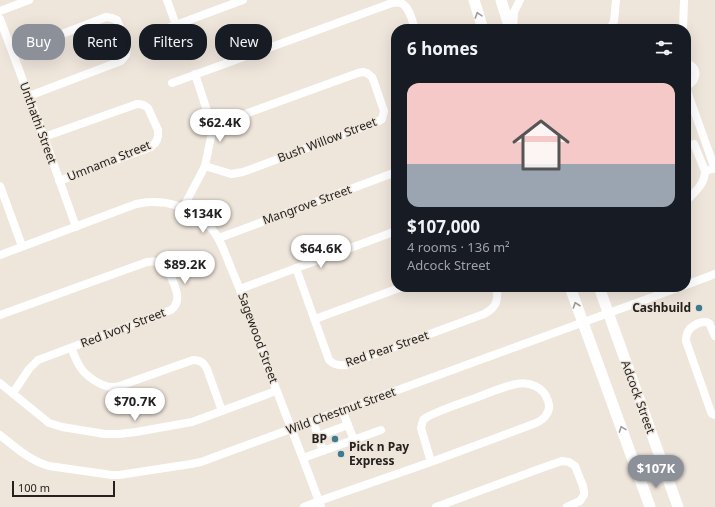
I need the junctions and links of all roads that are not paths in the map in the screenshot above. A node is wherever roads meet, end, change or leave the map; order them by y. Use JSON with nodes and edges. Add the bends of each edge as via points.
{"nodes":[{"id":1,"x":29,"y":0,"type":"edge"},
{"id":2,"x":167,"y":0,"type":"edge"},
{"id":3,"x":243,"y":0,"type":"edge"},
{"id":4,"x":474,"y":0,"type":"edge"},
{"id":5,"x":501,"y":0,"type":"edge"},
{"id":6,"x":520,"y":0,"type":"edge"},
{"id":7,"x":616,"y":0,"type":"edge"},
{"id":8,"x":684,"y":0,"type":"edge"},
{"id":9,"x":0,"y":11,"type":"edge"},
{"id":10,"x":0,"y":19,"type":"edge"},
{"id":11,"x":176,"y":24,"type":"edge"},
{"id":12,"x":179,"y":24,"type":"edge"},
{"id":13,"x":413,"y":24,"type":"edge"},
{"id":14,"x":481,"y":24,"type":"edge"},
{"id":15,"x":510,"y":24,"type":"edge"},
{"id":16,"x":513,"y":24,"type":"edge"},
{"id":17,"x":612,"y":24,"type":"edge"},
{"id":18,"x":683,"y":24,"type":"edge"},
{"id":19,"x":65,"y":33,"type":"edge"},
{"id":20,"x":12,"y":50,"type":"edge"},
{"id":21,"x":16,"y":60,"type":"edge"},
{"id":22,"x":691,"y":66,"type":"edge"},
{"id":23,"x":195,"y":74,"type":"junction"},
{"id":24,"x":172,"y":83,"type":"dead end"},
{"id":25,"x":691,"y":84,"type":"edge"},
{"id":26,"x":29,"y":96,"type":"junction"},
{"id":27,"x":691,"y":101,"type":"edge"},
{"id":28,"x":212,"y":126,"type":"junction"},
{"id":29,"x":44,"y":137,"type":"junction"},
{"id":30,"x":694,"y":144,"type":"dead end"},
{"id":31,"x":205,"y":166,"type":"junction"},
{"id":32,"x":715,"y":168,"type":"edge"},
{"id":33,"x":705,"y":171,"type":"junction"},
{"id":34,"x":391,"y":174,"type":"edge"},
{"id":35,"x":59,"y":181,"type":"junction"},
{"id":36,"x":0,"y":186,"type":"edge"},
{"id":37,"x":691,"y":196,"type":"edge"},
{"id":38,"x":3,"y":204,"type":"edge"},
{"id":39,"x":183,"y":208,"type":"junction"},
{"id":40,"x":76,"y":227,"type":"junction"},
{"id":41,"x":391,"y":233,"type":"edge"},
{"id":42,"x":219,"y":238,"type":"junction"},
{"id":43,"x":22,"y":246,"type":"junction"},
{"id":44,"x":0,"y":254,"type":"edge"},
{"id":45,"x":296,"y":268,"type":"junction"},
{"id":46,"x":715,"y":274,"type":"edge"},
{"id":47,"x":691,"y":283,"type":"edge"},
{"id":48,"x":240,"y":289,"type":"junction"},
{"id":49,"x":391,"y":291,"type":"edge"},
{"id":50,"x":498,"y":292,"type":"edge"},
{"id":51,"x":572,"y":292,"type":"edge"},
{"id":52,"x":601,"y":292,"type":"edge"},
{"id":53,"x":667,"y":292,"type":"edge"},
{"id":54,"x":608,"y":314,"type":"junction"},
{"id":55,"x":0,"y":315,"type":"edge"},
{"id":56,"x":315,"y":319,"type":"junction"},
{"id":57,"x":583,"y":323,"type":"junction"},
{"id":58,"x":715,"y":336,"type":"edge"},
{"id":59,"x":71,"y":348,"type":"junction"},
{"id":60,"x":0,"y":383,"type":"edge"},
{"id":61,"x":276,"y":391,"type":"junction"},
{"id":62,"x":13,"y":393,"type":"junction"},
{"id":63,"x":342,"y":410,"type":"junction"},
{"id":64,"x":222,"y":411,"type":"junction"},
{"id":65,"x":715,"y":415,"type":"edge"},
{"id":66,"x":313,"y":421,"type":"junction"},
{"id":67,"x":348,"y":425,"type":"junction"},
{"id":68,"x":291,"y":429,"type":"junction"},
{"id":69,"x":382,"y":430,"type":"dead end"},
{"id":70,"x":0,"y":435,"type":"edge"},
{"id":71,"x":318,"y":436,"type":"junction"},
{"id":72,"x":354,"y":440,"type":"junction"},
{"id":73,"x":323,"y":451,"type":"junction"},
{"id":74,"x":303,"y":458,"type":"junction"},
{"id":75,"x":431,"y":462,"type":"junction"},
{"id":76,"x":320,"y":504,"type":"edge"},
{"id":77,"x":304,"y":507,"type":"edge"},
{"id":78,"x":436,"y":507,"type":"edge"},
{"id":79,"x":567,"y":507,"type":"edge"},
{"id":80,"x":650,"y":507,"type":"edge"},
{"id":81,"x":678,"y":507,"type":"edge"}],
"edges":[{"from":1,"to":9,"type":"street"},
{"from":2,"to":11,"type":"street"},
{"from":3,"to":12,"type":"street"},
{"from":14,"to":4,"type":"main road","one_way":true},
{"from":5,"to":15,"type":"main road"},
{"from":6,"to":16,"type":"street","via":[[514,12]]},
{"from":7,"to":17,"type":"street"},
{"from":8,"to":18,"type":"street"},
{"from":10,"to":20,"type":"street","name":"Unthathi Street"},
{"from":13,"to":23,"type":"street","via":[[406,7],[400,3],[392,3]]},
{"from":19,"to":26,"type":"street","via":[[106,17],[112,18],[117,20],[127,46],[126,55],[121,61]]},
{"from":21,"to":26,"type":"street","name":"Unthathi Street"},
{"from":22,"to":25,"type":"street","via":[[695,73]]},
{"from":23,"to":24,"type":"street"},
{"from":23,"to":28,"type":"street"},
{"from":26,"to":29,"type":"street","name":"Unthathi Street"},
{"from":27,"to":32,"type":"street"},
{"from":28,"to":31,"type":"street"},
{"from":28,"to":31,"type":"street","name":"Bush Willow Street","via":[[358,72],[367,73],[372,77],[384,111],[382,119],[377,122],[243,172],[231,174]]},
{"from":29,"to":35,"type":"street","name":"Unthathi Street"},
{"from":29,"to":35,"type":"street","name":"Umnama Street","via":[[137,104],[146,105],[158,130],[157,141],[150,147]]},
{"from":30,"to":33,"type":"street"},
{"from":31,"to":39,"type":"street"},
{"from":32,"to":33,"type":"street"},
{"from":33,"to":37,"type":"street","via":[[703,181]]},
{"from":34,"to":42,"type":"street","name":"Mangrove Street"},
{"from":35,"to":40,"type":"street","name":"Unthathi Street"},
{"from":36,"to":38,"type":"street"},
{"from":38,"to":43,"type":"street"},
{"from":39,"to":40,"type":"street","name":"Sagewood Street","via":[[145,202]]},
{"from":39,"to":42,"type":"street","name":"Sagewood Street","via":[[199,217]]},
{"from":40,"to":43,"type":"street","name":"Sagewood Street"},
{"from":41,"to":45,"type":"street"},
{"from":42,"to":48,"type":"street","name":"Sagewood Street"},
{"from":43,"to":44,"type":"street","name":"Sagewood Street"},
{"from":45,"to":48,"type":"street"},
{"from":45,"to":56,"type":"street","name":"Red Pear Street"},
{"from":46,"to":47,"type":"street"},
{"from":48,"to":61,"type":"street","name":"Sagewood Street"},
{"from":49,"to":56,"type":"street"},
{"from":50,"to":56,"type":"street","name":"Red Pear Street","via":[[497,302],[484,314],[346,365],[337,365],[329,360]]},
{"from":57,"to":51,"type":"main road","one_way":true},
{"from":52,"to":54,"type":"main road","name":"Adcock Street"},
{"from":53,"to":54,"type":"street","name":"Wild Chestnut Street"},
{"from":54,"to":57,"type":"street","name":"Wild Chestnut Street"},
{"from":54,"to":81,"type":"main road","name":"Adcock Street"},
{"from":55,"to":59,"type":"street","name":"Red Ivory Street","via":[[147,262],[156,261],[165,265],[177,292],[177,303],[171,310]]},
{"from":57,"to":63,"type":"street","name":"Wild Chestnut Street"},
{"from":80,"to":57,"type":"main road","one_way":true},
{"from":58,"to":65,"type":"street","via":[[709,322],[704,322],[688,330],[686,341],[711,412]]},
{"from":59,"to":62,"type":"street","name":"Red Ivory Street","via":[[38,360]]},
{"from":59,"to":64,"type":"street","via":[[83,372],[109,387],[125,384],[193,360],[202,361],[208,369]]},
{"from":60,"to":62,"type":"street"},
{"from":61,"to":64,"type":"street"},
{"from":61,"to":68,"type":"street","name":"Sagewood Street"},
{"from":62,"to":64,"type":"street","via":[[55,426],[105,434],[184,424]]},
{"from":63,"to":66,"type":"street","name":"Wild Chestnut Street"},
{"from":63,"to":67,"type":"street"},
{"from":66,"to":68,"type":"street","name":"Wild Chestnut Street"},
{"from":66,"to":71,"type":"street"},
{"from":67,"to":71,"type":"street"},
{"from":67,"to":72,"type":"street"},
{"from":68,"to":70,"type":"street","name":"Wild Chestnut Street","via":[[201,462],[112,475],[39,463]]},
{"from":68,"to":74,"type":"street","name":"Sagewood Street"},
{"from":69,"to":72,"type":"street"},
{"from":71,"to":73,"type":"street"},
{"from":72,"to":73,"type":"street"},
{"from":73,"to":74,"type":"street"},
{"from":74,"to":76,"type":"street","name":"Sagewood Street"},
{"from":75,"to":75,"type":"street","via":[[536,423],[546,416],[548,411],[545,394],[531,384],[517,384],[427,417],[423,420],[421,428]]},
{"from":75,"to":76,"type":"street"},
{"from":76,"to":77,"type":"street"},
{"from":78,"to":79,"type":"street","via":[[539,469],[569,462],[575,466],[584,495],[580,502]]}]}
